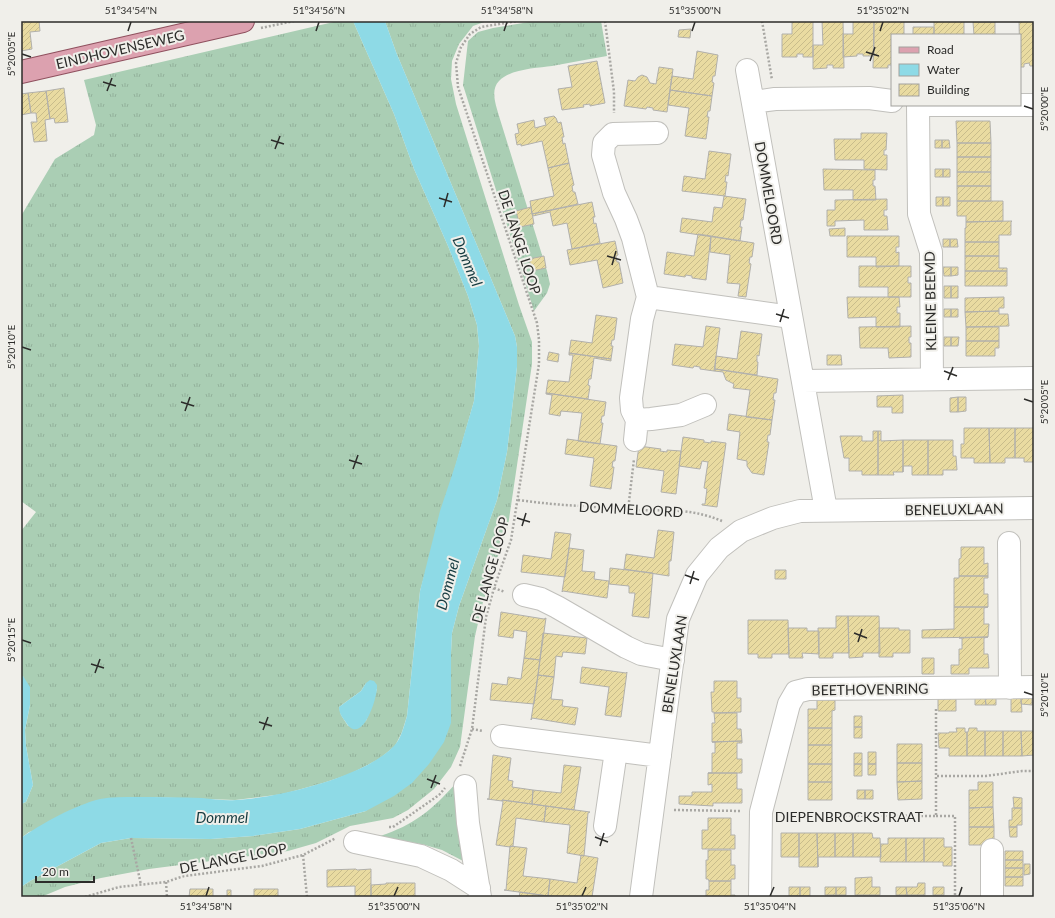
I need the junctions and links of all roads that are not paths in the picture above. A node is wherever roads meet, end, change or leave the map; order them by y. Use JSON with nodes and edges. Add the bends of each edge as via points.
{"nodes":[{"id":1,"x":243,"y":21,"type":"edge"},
{"id":2,"x":747,"y":70,"type":"dead end"},
{"id":3,"x":21,"y":72,"type":"edge"},
{"id":4,"x":891,"y":101,"type":"edge"},
{"id":5,"x":753,"y":102,"type":"junction"},
{"id":6,"x":1021,"y":105,"type":"edge"},
{"id":7,"x":1034,"y":105,"type":"edge"},
{"id":8,"x":919,"y":106,"type":"edge"},
{"id":9,"x":657,"y":133,"type":"dead end"},
{"id":10,"x":648,"y":297,"type":"junction"},
{"id":11,"x":791,"y":317,"type":"junction"},
{"id":12,"x":1034,"y":378,"type":"edge"},
{"id":13,"x":932,"y":379,"type":"junction"},
{"id":14,"x":803,"y":381,"type":"junction"},
{"id":15,"x":704,"y":405,"type":"dead end"},
{"id":16,"x":1034,"y":508,"type":"edge"},
{"id":17,"x":826,"y":510,"type":"junction"},
{"id":18,"x":1009,"y":543,"type":"dead end"},
{"id":19,"x":524,"y":595,"type":"dead end"},
{"id":20,"x":673,"y":660,"type":"junction"},
{"id":21,"x":1034,"y":687,"type":"edge"},
{"id":22,"x":1010,"y":688,"type":"junction"},
{"id":23,"x":502,"y":736,"type":"dead end"},
{"id":24,"x":616,"y":751,"type":"junction"},
{"id":25,"x":660,"y":756,"type":"junction"},
{"id":26,"x":457,"y":780,"type":"road end"},
{"id":27,"x":606,"y":826,"type":"dead end"},
{"id":28,"x":346,"y":840,"type":"road end"},
{"id":29,"x":992,"y":850,"type":"dead end"},
{"id":30,"x":480,"y":892,"type":"edge"},
{"id":31,"x":641,"y":897,"type":"edge"},
{"id":32,"x":760,"y":897,"type":"edge"},
{"id":33,"x":992,"y":897,"type":"edge"}],
"edges":[{"from":1,"to":3,"type":"main road","name":"EINDHOVENSEWEG"},
{"from":2,"to":5,"type":"street","name":"DOMMELOORD"},
{"from":4,"to":5,"type":"street","via":[[869,98],[775,99]]},
{"from":5,"to":11,"type":"street","name":"DOMMELOORD"},
{"from":6,"to":7,"type":"street","name":"KLEINE BEEMD"},
{"from":8,"to":13,"type":"street","name":"KLEINE BEEMD","via":[[919,214],[931,252]]},
{"from":9,"to":10,"type":"street","via":[[613,134],[604,143],[603,155],[614,192],[633,238]]},
{"from":10,"to":11,"type":"street"},
{"from":10,"to":15,"type":"street","via":[[642,319],[631,398],[636,430],[651,419],[681,415]]},
{"from":11,"to":14,"type":"street","name":"DOMMELOORD"},
{"from":12,"to":13,"type":"street"},
{"from":13,"to":14,"type":"street"},
{"from":14,"to":17,"type":"street","name":"DOMMELOORD"},
{"from":16,"to":17,"type":"street","name":"BENELUXLAAN"},
{"from":17,"to":20,"type":"street","name":"BENELUXLAAN","via":[[773,518],[741,532],[719,548],[697,575],[678,619]]},
{"from":18,"to":22,"type":"street"},
{"from":19,"to":20,"type":"street","via":[[541,599],[557,607],[641,654]]},
{"from":20,"to":25,"type":"street","name":"BENELUXLAAN"},
{"from":21,"to":22,"type":"street","name":"BEETHOVENRING"},
{"from":22,"to":32,"type":"street","name":"BEETHOVENRING","via":[[808,689],[796,692],[789,704],[761,814]]},
{"from":23,"to":24,"type":"street"},
{"from":24,"to":25,"type":"street"},
{"from":24,"to":27,"type":"street"},
{"from":25,"to":31,"type":"street","name":"BENELUXLAAN"},
{"from":26,"to":30,"type":"street","via":[[468,823]]},
{"from":28,"to":30,"type":"street","via":[[421,856],[451,870]]},
{"from":29,"to":33,"type":"street"}]}
